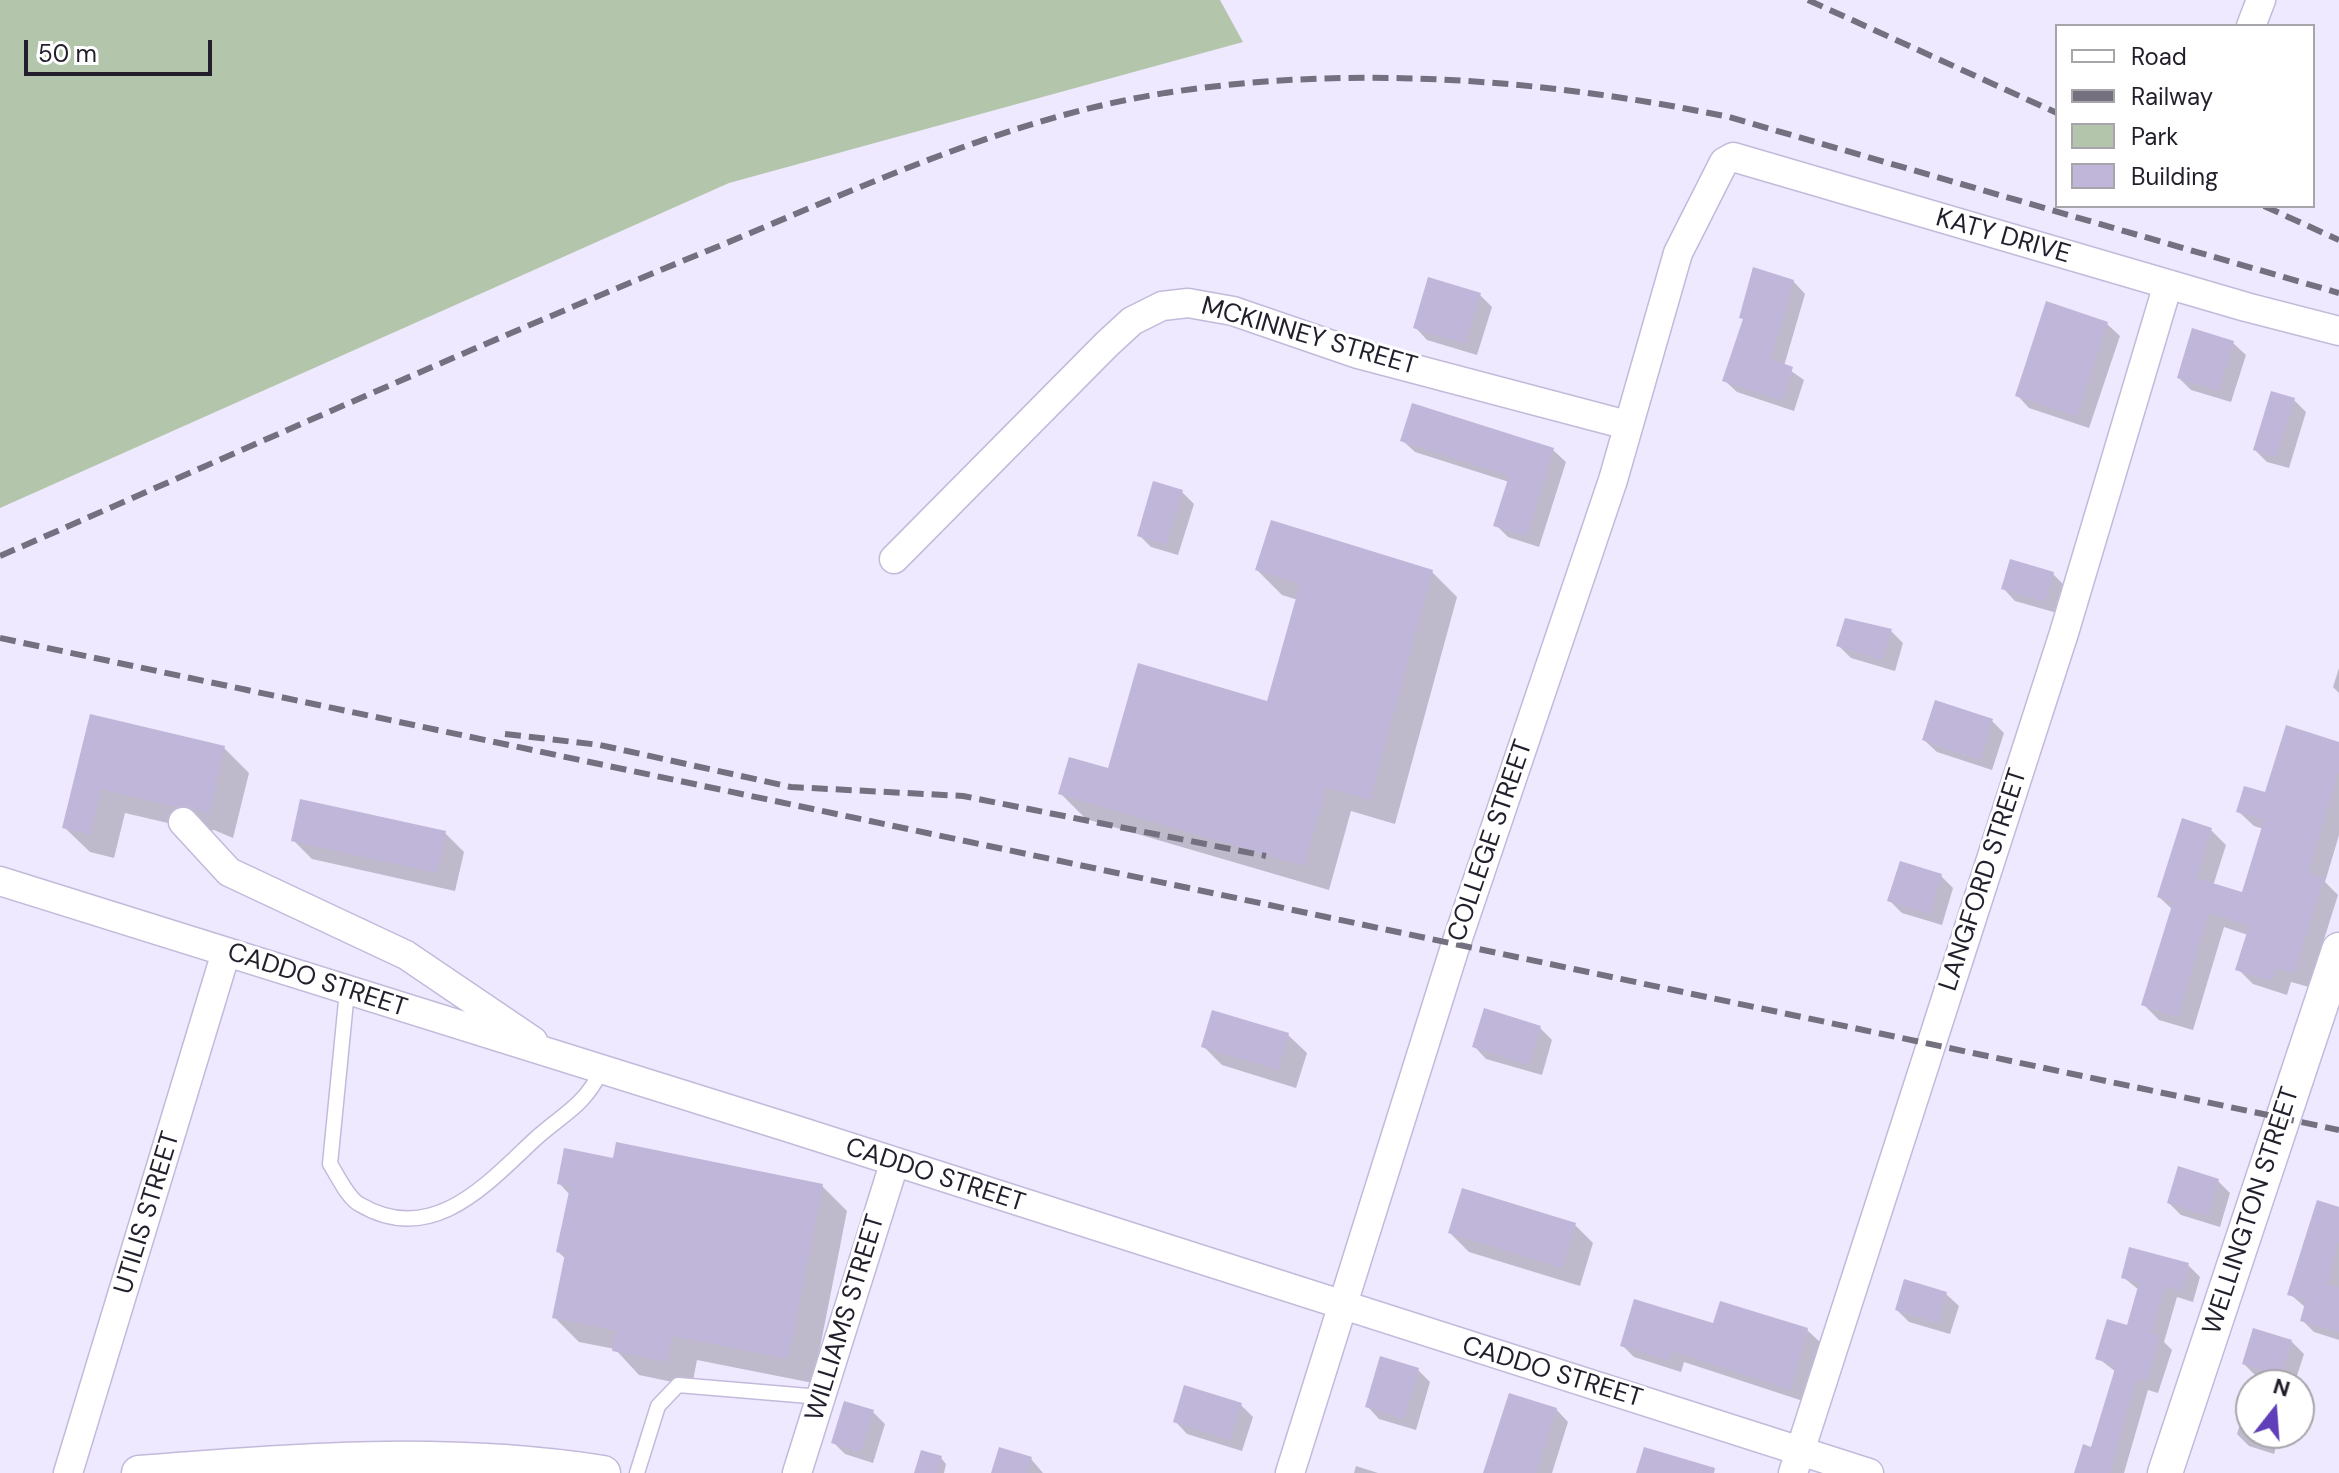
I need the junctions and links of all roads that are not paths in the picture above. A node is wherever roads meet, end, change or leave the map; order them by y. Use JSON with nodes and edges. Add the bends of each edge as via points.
{"nodes":[{"id":1,"x":2261,"y":0,"type":"edge"},
{"id":2,"x":2252,"y":24,"type":"edge"},
{"id":3,"x":1697,"y":212,"type":"joint"},
{"id":4,"x":2168,"y":284,"type":"junction"},
{"id":5,"x":2339,"y":331,"type":"edge"},
{"id":6,"x":1627,"y":425,"type":"junction"},
{"id":7,"x":894,"y":559,"type":"dead end"},
{"id":8,"x":183,"y":822,"type":"dead end"},
{"id":9,"x":0,"y":881,"type":"edge"},
{"id":10,"x":2339,"y":950,"type":"edge"},
{"id":11,"x":226,"y":952,"type":"junction"},
{"id":12,"x":347,"y":991,"type":"junction"},
{"id":13,"x":560,"y":1059,"type":"junction"},
{"id":14,"x":601,"y":1071,"type":"junction"},
{"id":15,"x":894,"y":1164,"type":"junction"},
{"id":16,"x":1342,"y":1307,"type":"junction"},
{"id":17,"x":821,"y":1397,"type":"junction"},
{"id":18,"x":1796,"y":1462,"type":"edge"},
{"id":19,"x":68,"y":1473,"type":"edge"},
{"id":20,"x":139,"y":1473,"type":"edge"},
{"id":21,"x":603,"y":1473,"type":"edge"},
{"id":22,"x":637,"y":1473,"type":"edge"},
{"id":23,"x":797,"y":1473,"type":"edge"},
{"id":24,"x":1290,"y":1473,"type":"edge"},
{"id":25,"x":1869,"y":1473,"type":"edge"},
{"id":26,"x":2165,"y":1473,"type":"edge"}],
"edges":[{"from":1,"to":2,"type":"street"},
{"from":3,"to":4,"type":"street","name":"KATY DRIVE","via":[[1724,162],[1733,157]]},
{"from":3,"to":6,"type":"street","name":"COLLEGE STREET","via":[[1678,253]]},
{"from":4,"to":5,"type":"street","name":"KATY DRIVE"},
{"from":4,"to":18,"type":"street","name":"LANGFORD STREET","via":[[2064,633]]},
{"from":6,"to":7,"type":"street","name":"MCKINNEY STREET","via":[[1358,354],[1233,311],[1188,303],[1162,306],[1132,321],[1107,344]]},
{"from":6,"to":16,"type":"street","name":"COLLEGE STREET"},
{"from":8,"to":13,"type":"street","via":[[229,872],[406,955]]},
{"from":9,"to":11,"type":"street","name":"CADDO STREET"},
{"from":10,"to":26,"type":"street","name":"WELLINGTON STREET"},
{"from":11,"to":12,"type":"street","name":"CADDO STREET"},
{"from":11,"to":19,"type":"street","name":"UTILIS STREET"},
{"from":12,"to":13,"type":"street","name":"CADDO STREET"},
{"from":12,"to":14,"type":"lane","via":[[330,1164],[357,1203],[400,1218],[441,1215],[493,1182],[535,1139],[588,1097]]},
{"from":13,"to":14,"type":"street","name":"CADDO STREET"},
{"from":14,"to":15,"type":"street","name":"CADDO STREET"},
{"from":15,"to":16,"type":"street","name":"CADDO STREET"},
{"from":15,"to":17,"type":"street","name":"WILLIAMS STREET"},
{"from":16,"to":18,"type":"street","name":"CADDO STREET"},
{"from":16,"to":24,"type":"street","name":"COLLEGE STREET"},
{"from":17,"to":22,"type":"lane","via":[[678,1385],[658,1406]]},
{"from":17,"to":23,"type":"street","name":"WILLIAMS STREET"},
{"from":18,"to":25,"type":"street","name":"CADDO STREET"},
{"from":20,"to":21,"type":"street","via":[[276,1461],[418,1457]]}]}
